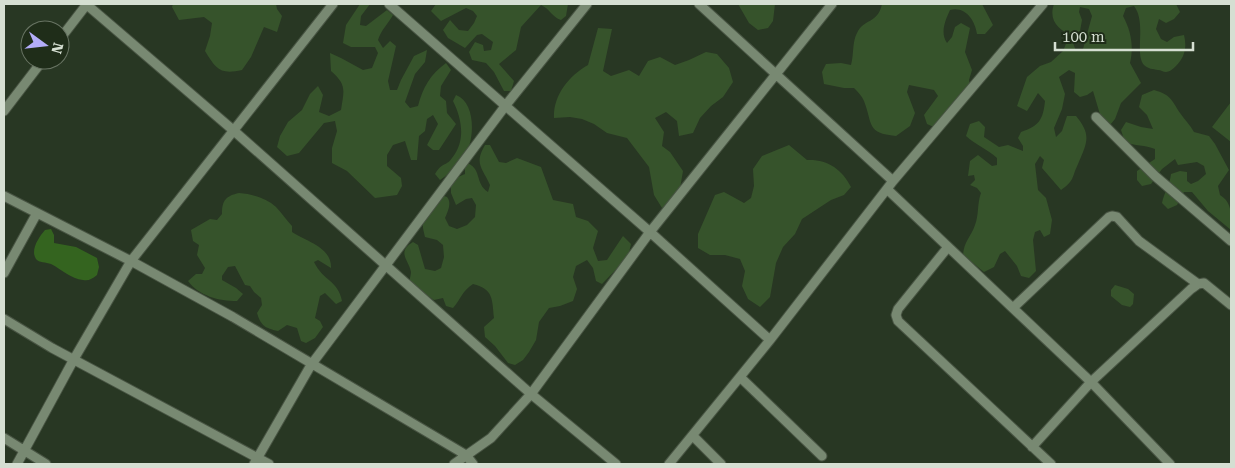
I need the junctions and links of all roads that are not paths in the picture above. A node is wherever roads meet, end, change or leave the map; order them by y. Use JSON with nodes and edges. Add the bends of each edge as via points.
{"nodes":[{"id":1,"x":87,"y":4,"type":"edge"},
{"id":2,"x":333,"y":4,"type":"edge"},
{"id":3,"x":389,"y":4,"type":"edge"},
{"id":4,"x":587,"y":4,"type":"edge"},
{"id":5,"x":698,"y":4,"type":"edge"},
{"id":6,"x":832,"y":4,"type":"edge"},
{"id":7,"x":1043,"y":4,"type":"edge"},
{"id":8,"x":70,"y":26,"type":"edge"},
{"id":9,"x":36,"y":70,"type":"edge"},
{"id":10,"x":776,"y":74,"type":"junction"},
{"id":11,"x":506,"y":105,"type":"junction"},
{"id":12,"x":4,"y":111,"type":"edge"},
{"id":13,"x":1096,"y":117,"type":"dead end"},
{"id":14,"x":233,"y":130,"type":"junction"},
{"id":15,"x":893,"y":181,"type":"junction"},
{"id":16,"x":888,"y":190,"type":"junction"},
{"id":17,"x":4,"y":196,"type":"edge"},
{"id":18,"x":37,"y":213,"type":"junction"},
{"id":19,"x":650,"y":232,"type":"junction"},
{"id":20,"x":1231,"y":241,"type":"edge"},
{"id":21,"x":948,"y":247,"type":"junction"},
{"id":22,"x":131,"y":261,"type":"junction"},
{"id":23,"x":386,"y":266,"type":"junction"},
{"id":24,"x":4,"y":273,"type":"edge"},
{"id":25,"x":1198,"y":284,"type":"junction"},
{"id":26,"x":1231,"y":305,"type":"edge"},
{"id":27,"x":1014,"y":307,"type":"junction"},
{"id":28,"x":4,"y":319,"type":"edge"},
{"id":29,"x":770,"y":340,"type":"junction"},
{"id":30,"x":74,"y":359,"type":"junction"},
{"id":31,"x":311,"y":365,"type":"junction"},
{"id":32,"x":740,"y":377,"type":"junction"},
{"id":33,"x":1091,"y":382,"type":"junction"},
{"id":34,"x":531,"y":394,"type":"junction"},
{"id":35,"x":693,"y":436,"type":"junction"},
{"id":36,"x":4,"y":438,"type":"edge"},
{"id":37,"x":1032,"y":447,"type":"junction"},
{"id":38,"x":24,"y":451,"type":"junction"},
{"id":39,"x":466,"y":455,"type":"junction"},
{"id":40,"x":822,"y":456,"type":"dead end"},
{"id":41,"x":256,"y":461,"type":"edge"},
{"id":42,"x":17,"y":464,"type":"edge"},
{"id":43,"x":46,"y":464,"type":"edge"},
{"id":44,"x":269,"y":464,"type":"edge"},
{"id":45,"x":454,"y":464,"type":"edge"},
{"id":46,"x":474,"y":464,"type":"edge"},
{"id":47,"x":616,"y":464,"type":"edge"},
{"id":48,"x":669,"y":464,"type":"edge"},
{"id":49,"x":721,"y":464,"type":"edge"},
{"id":50,"x":1050,"y":464,"type":"edge"},
{"id":51,"x":1170,"y":464,"type":"edge"}],
"edges":[{"from":1,"to":8,"type":"street"},
{"from":1,"to":14,"type":"street"},
{"from":2,"to":14,"type":"street"},
{"from":3,"to":11,"type":"street"},
{"from":4,"to":11,"type":"street"},
{"from":5,"to":10,"type":"street"},
{"from":6,"to":10,"type":"street"},
{"from":7,"to":15,"type":"street"},
{"from":9,"to":12,"type":"street"},
{"from":10,"to":15,"type":"street"},
{"from":10,"to":19,"type":"street"},
{"from":11,"to":19,"type":"street"},
{"from":11,"to":23,"type":"street"},
{"from":13,"to":20,"type":"street","via":[[1154,176]]},
{"from":14,"to":22,"type":"street"},
{"from":14,"to":23,"type":"street"},
{"from":15,"to":16,"type":"street"},
{"from":16,"to":21,"type":"street"},
{"from":16,"to":29,"type":"street"},
{"from":17,"to":18,"type":"street"},
{"from":18,"to":22,"type":"street"},
{"from":18,"to":24,"type":"street"},
{"from":19,"to":29,"type":"street"},
{"from":19,"to":34,"type":"street"},
{"from":21,"to":27,"type":"street"},
{"from":21,"to":37,"type":"street","via":[[898,309],[898,321]]},
{"from":22,"to":30,"type":"street"},
{"from":22,"to":31,"type":"street","via":[[233,317]]},
{"from":23,"to":31,"type":"street"},
{"from":23,"to":34,"type":"street"},
{"from":25,"to":26,"type":"street","via":[[1209,286]]},
{"from":25,"to":27,"type":"street","via":[[1139,241],[1112,216]]},
{"from":25,"to":33,"type":"street"},
{"from":27,"to":33,"type":"street"},
{"from":28,"to":30,"type":"street"},
{"from":29,"to":32,"type":"street"},
{"from":30,"to":38,"type":"street"},
{"from":30,"to":41,"type":"street"},
{"from":31,"to":39,"type":"street"},
{"from":31,"to":41,"type":"street"},
{"from":32,"to":35,"type":"street"},
{"from":32,"to":40,"type":"street"},
{"from":33,"to":37,"type":"street"},
{"from":33,"to":51,"type":"street"},
{"from":34,"to":39,"type":"street","via":[[491,438]]},
{"from":34,"to":47,"type":"street"},
{"from":35,"to":48,"type":"street"},
{"from":35,"to":49,"type":"street"},
{"from":36,"to":38,"type":"street"},
{"from":37,"to":50,"type":"street"},
{"from":38,"to":42,"type":"street"},
{"from":38,"to":43,"type":"street"},
{"from":39,"to":45,"type":"street"},
{"from":39,"to":46,"type":"street"},
{"from":41,"to":44,"type":"street"}]}
